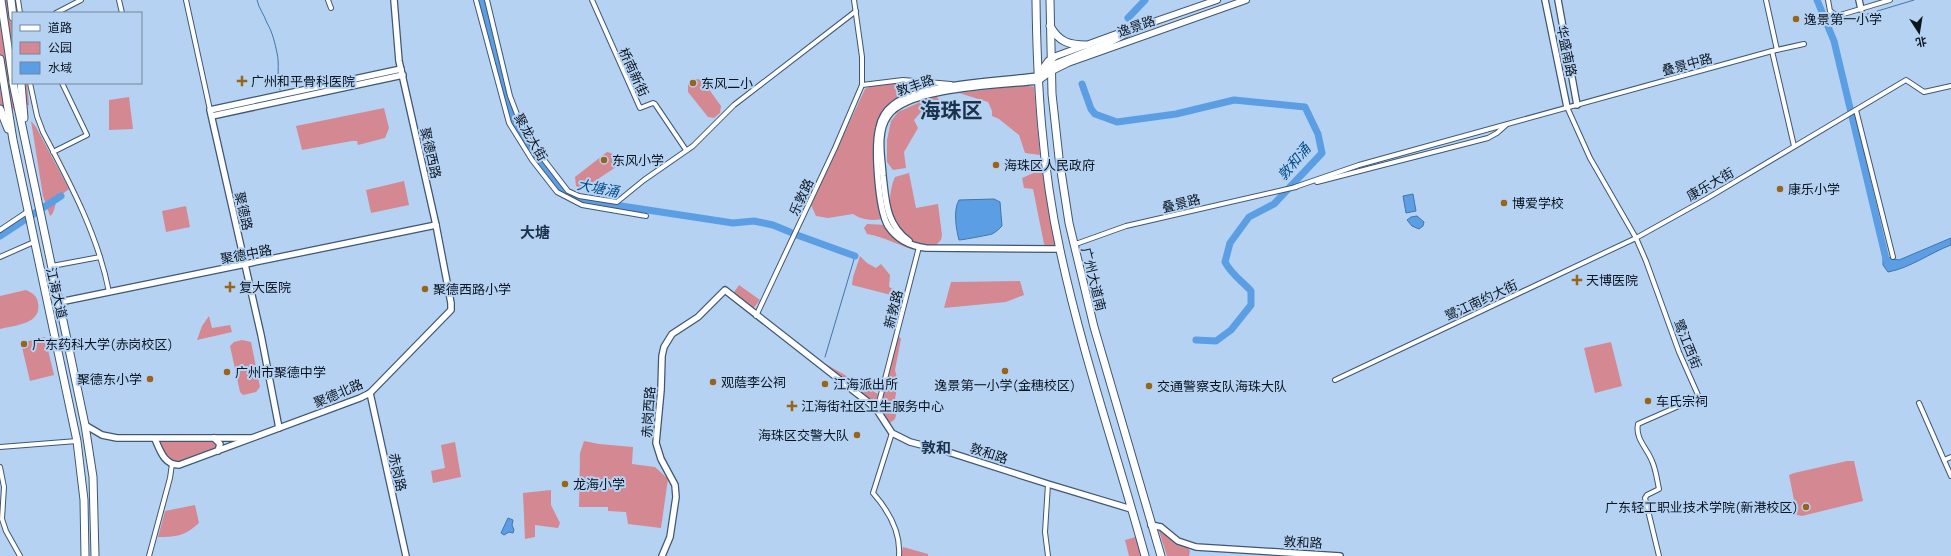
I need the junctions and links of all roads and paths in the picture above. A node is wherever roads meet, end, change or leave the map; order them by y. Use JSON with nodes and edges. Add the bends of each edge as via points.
{"nodes":[{"id":1,"x":1,"y":0,"type":"edge"},
{"id":2,"x":12,"y":0,"type":"edge"},
{"id":3,"x":18,"y":0,"type":"edge"},
{"id":4,"x":81,"y":0,"type":"edge"},
{"id":5,"x":119,"y":0,"type":"edge"},
{"id":6,"x":186,"y":0,"type":"edge"},
{"id":7,"x":328,"y":0,"type":"edge"},
{"id":8,"x":394,"y":0,"type":"edge"},
{"id":9,"x":476,"y":0,"type":"edge"},
{"id":10,"x":487,"y":0,"type":"edge"},
{"id":11,"x":592,"y":0,"type":"edge"},
{"id":12,"x":854,"y":0,"type":"edge"},
{"id":13,"x":1036,"y":0,"type":"edge"},
{"id":14,"x":1050,"y":0,"type":"edge"},
{"id":15,"x":1217,"y":0,"type":"edge"},
{"id":16,"x":1246,"y":0,"type":"edge"},
{"id":17,"x":1545,"y":0,"type":"edge"},
{"id":18,"x":1558,"y":0,"type":"edge"},
{"id":19,"x":1766,"y":0,"type":"edge"},
{"id":20,"x":1828,"y":0,"type":"edge"},
{"id":21,"x":1859,"y":0,"type":"edge"},
{"id":22,"x":1890,"y":0,"type":"edge"},
{"id":23,"x":331,"y":8,"type":"dead end"},
{"id":24,"x":1861,"y":9,"type":"junction"},
{"id":25,"x":856,"y":11,"type":"junction"},
{"id":26,"x":15,"y":12,"type":"edge"},
{"id":27,"x":15,"y":12,"type":"edge"},
{"id":28,"x":58,"y":12,"type":"edge"},
{"id":29,"x":122,"y":12,"type":"edge"},
{"id":30,"x":1050,"y":26,"type":"junction"},
{"id":31,"x":1136,"y":28,"type":"junction"},
{"id":32,"x":1,"y":38,"type":"edge"},
{"id":33,"x":1804,"y":44,"type":"dead end"},
{"id":34,"x":1088,"y":48,"type":"junction"},
{"id":35,"x":1777,"y":50,"type":"junction"},
{"id":36,"x":1772,"y":51,"type":"junction"},
{"id":37,"x":9,"y":57,"type":"junction"},
{"id":38,"x":0,"y":59,"type":"edge"},
{"id":39,"x":1038,"y":59,"type":"junction"},
{"id":40,"x":1048,"y":67,"type":"junction"},
{"id":41,"x":402,"y":72,"type":"junction"},
{"id":42,"x":12,"y":76,"type":"edge"},
{"id":43,"x":1039,"y":78,"type":"junction"},
{"id":44,"x":13,"y":84,"type":"edge"},
{"id":45,"x":21,"y":84,"type":"edge"},
{"id":46,"x":30,"y":84,"type":"edge"},
{"id":47,"x":62,"y":84,"type":"edge"},
{"id":48,"x":961,"y":85,"type":"junction"},
{"id":49,"x":862,"y":86,"type":"junction"},
{"id":50,"x":1951,"y":86,"type":"edge"},
{"id":51,"x":1052,"y":94,"type":"junction"},
{"id":52,"x":1576,"y":105,"type":"junction"},
{"id":53,"x":1568,"y":107,"type":"junction"},
{"id":54,"x":0,"y":109,"type":"edge"},
{"id":55,"x":1856,"y":110,"type":"junction"},
{"id":56,"x":211,"y":113,"type":"junction"},
{"id":57,"x":1054,"y":118,"type":"junction"},
{"id":58,"x":1040,"y":119,"type":"junction"},
{"id":59,"x":1506,"y":124,"type":"junction"},
{"id":60,"x":13,"y":140,"type":"junction"},
{"id":61,"x":1794,"y":146,"type":"junction"},
{"id":62,"x":27,"y":150,"type":"junction"},
{"id":63,"x":686,"y":150,"type":"junction"},
{"id":64,"x":53,"y":152,"type":"junction"},
{"id":65,"x":1294,"y":187,"type":"junction"},
{"id":66,"x":28,"y":212,"type":"junction"},
{"id":67,"x":646,"y":216,"type":"dead end"},
{"id":68,"x":436,"y":225,"type":"junction"},
{"id":69,"x":0,"y":230,"type":"edge"},
{"id":70,"x":1636,"y":238,"type":"junction"},
{"id":71,"x":34,"y":242,"type":"junction"},
{"id":72,"x":1074,"y":245,"type":"junction"},
{"id":73,"x":919,"y":247,"type":"junction"},
{"id":74,"x":1060,"y":249,"type":"junction"},
{"id":75,"x":100,"y":256,"type":"junction"},
{"id":76,"x":0,"y":257,"type":"edge"},
{"id":77,"x":1893,"y":257,"type":"dead end"},
{"id":78,"x":245,"y":265,"type":"junction"},
{"id":79,"x":52,"y":266,"type":"junction"},
{"id":80,"x":109,"y":292,"type":"junction"},
{"id":81,"x":60,"y":302,"type":"junction"},
{"id":82,"x":451,"y":310,"type":"joint"},
{"id":83,"x":756,"y":316,"type":"junction"},
{"id":84,"x":1335,"y":380,"type":"dead end"},
{"id":85,"x":370,"y":393,"type":"junction"},
{"id":86,"x":1919,"y":403,"type":"dead end"},
{"id":87,"x":877,"y":410,"type":"junction"},
{"id":88,"x":85,"y":425,"type":"junction"},
{"id":89,"x":279,"y":428,"type":"junction"},
{"id":90,"x":892,"y":433,"type":"junction"},
{"id":91,"x":155,"y":438,"type":"junction"},
{"id":92,"x":214,"y":438,"type":"junction"},
{"id":93,"x":252,"y":438,"type":"junction"},
{"id":94,"x":77,"y":441,"type":"junction"},
{"id":95,"x":0,"y":447,"type":"edge"},
{"id":96,"x":218,"y":451,"type":"junction"},
{"id":97,"x":1951,"y":457,"type":"edge"},
{"id":98,"x":1944,"y":460,"type":"junction"},
{"id":99,"x":172,"y":464,"type":"junction"},
{"id":100,"x":0,"y":467,"type":"edge"},
{"id":101,"x":1951,"y":476,"type":"edge"},
{"id":102,"x":1048,"y":484,"type":"junction"},
{"id":103,"x":1131,"y":509,"type":"junction"},
{"id":104,"x":1151,"y":525,"type":"junction"},
{"id":105,"x":20,"y":556,"type":"edge"},
{"id":106,"x":85,"y":556,"type":"edge"},
{"id":107,"x":95,"y":556,"type":"edge"},
{"id":108,"x":148,"y":556,"type":"edge"},
{"id":109,"x":406,"y":556,"type":"edge"},
{"id":110,"x":662,"y":556,"type":"edge"},
{"id":111,"x":899,"y":556,"type":"edge"},
{"id":112,"x":1048,"y":556,"type":"edge"},
{"id":113,"x":1145,"y":556,"type":"edge"},
{"id":114,"x":1161,"y":556,"type":"edge"},
{"id":115,"x":1340,"y":556,"type":"edge"},
{"id":116,"x":1660,"y":556,"type":"edge"}],
"edges":[{"from":1,"to":37,"type":"highway","name":"江海大道"},
{"from":2,"to":26,"type":"highway"},
{"from":3,"to":27,"type":"street"},
{"from":4,"to":28,"type":"street"},
{"from":5,"to":29,"type":"street"},
{"from":6,"to":56,"type":"street","name":"聚德路"},
{"from":7,"to":23,"type":"street"},
{"from":8,"to":41,"type":"street","name":"聚德西路","via":[[397,47]]},
{"from":9,"to":67,"type":"street","name":"聚龙大街","via":[[509,123],[532,160],[557,192],[582,205]]},
{"from":10,"to":63,"type":"street","via":[[510,96],[525,135],[568,191],[579,196],[617,202]]},
{"from":11,"to":63,"type":"street","name":"桥南新街","via":[[640,108],[655,104]]},
{"from":12,"to":25,"type":"street"},
{"from":13,"to":39,"type":"highway","name":"广州大道南"},
{"from":14,"to":30,"type":"highway","name":"广州大道南"},
{"from":15,"to":31,"type":"main road","name":"逸景路"},
{"from":16,"to":40,"type":"main road","name":"逸景路","via":[[1082,58]]},
{"from":17,"to":53,"type":"street","name":"华盛南路"},
{"from":18,"to":52,"type":"street"},
{"from":19,"to":35,"type":"street"},
{"from":20,"to":24,"type":"street","via":[[1830,11],[1837,16]]},
{"from":21,"to":24,"type":"street"},
{"from":22,"to":24,"type":"street"},
{"from":25,"to":49,"type":"street","via":[[862,57]]},
{"from":25,"to":63,"type":"street","via":[[734,105]]},
{"from":30,"to":34,"type":"highway","via":[[1064,42]]},
{"from":30,"to":40,"type":"highway","name":"广州大道南"},
{"from":31,"to":34,"type":"highway","via":[[1113,40]]},
{"from":31,"to":34,"type":"main road","name":"逸景路","via":[[1097,42]]},
{"from":32,"to":37,"type":"highway"},
{"from":33,"to":35,"type":"street","name":"叠景中路"},
{"from":34,"to":40,"type":"highway"},
{"from":35,"to":36,"type":"street","name":"叠景中路"},
{"from":36,"to":52,"type":"street","name":"叠景中路"},
{"from":36,"to":61,"type":"street"},
{"from":37,"to":42,"type":"highway","name":"江海大道"},
{"from":38,"to":60,"type":"highway","name":"江海大道"},
{"from":39,"to":40,"type":"highway"},
{"from":39,"to":43,"type":"highway","name":"广州大道南"},
{"from":40,"to":43,"type":"highway"},
{"from":40,"to":51,"type":"highway","name":"广州大道南"},
{"from":41,"to":56,"type":"street"},
{"from":41,"to":56,"type":"street","via":[[376,80]]},
{"from":41,"to":68,"type":"street","name":"聚德西路"},
{"from":43,"to":48,"type":"street","name":"敦丰路"},
{"from":43,"to":51,"type":"highway"},
{"from":43,"to":58,"type":"highway","name":"广州大道南"},
{"from":43,"to":73,"type":"street","name":"敦丰路","via":[[924,96],[901,104],[887,116],[881,145],[887,213],[899,232]]},
{"from":44,"to":62,"type":"highway","name":"江海大道"},
{"from":45,"to":62,"type":"highway"},
{"from":46,"to":64,"type":"street","via":[[37,116]]},
{"from":47,"to":64,"type":"street","via":[[87,135]]},
{"from":48,"to":49,"type":"street","via":[[903,80]]},
{"from":48,"to":73,"type":"street","name":"敦丰路","via":[[929,90],[900,100],[884,115],[878,129],[877,149],[883,214],[894,233],[907,244]]},
{"from":49,"to":83,"type":"street","name":"乐敦路"},
{"from":50,"to":55,"type":"street","name":"康乐大街","via":[[1924,92],[1906,80]]},
{"from":51,"to":57,"type":"highway","name":"广州大道南"},
{"from":52,"to":53,"type":"street","name":"叠景路"},
{"from":53,"to":59,"type":"street","name":"叠景路"},
{"from":53,"to":70,"type":"street","name":"鹭江西街","via":[[1590,158]]},
{"from":54,"to":60,"type":"highway"},
{"from":55,"to":61,"type":"street","name":"康乐大街"},
{"from":55,"to":77,"type":"street"},
{"from":56,"to":78,"type":"street","name":"聚德路"},
{"from":57,"to":58,"type":"highway","via":[[1045,113]]},
{"from":57,"to":72,"type":"highway","name":"广州大道南","via":[[1064,197]]},
{"from":58,"to":74,"type":"highway","name":"广州大道南"},
{"from":59,"to":65,"type":"street","name":"叠景路","via":[[1353,167]]},
{"from":59,"to":65,"type":"street","name":"叠景路","via":[[1498,133],[1488,138]]},
{"from":60,"to":66,"type":"highway","name":"江海大道"},
{"from":61,"to":70,"type":"street","name":"康乐大街"},
{"from":62,"to":79,"type":"highway","name":"江海大道"},
{"from":64,"to":75,"type":"street","via":[[83,211]]},
{"from":65,"to":72,"type":"street","name":"叠景路","via":[[1126,226]]},
{"from":66,"to":69,"type":"street"},
{"from":66,"to":71,"type":"highway","name":"江海大道"},
{"from":68,"to":78,"type":"street","name":"聚德中路"},
{"from":68,"to":82,"type":"street","name":"聚德西路"},
{"from":70,"to":84,"type":"street","name":"鹭江南约大街"},
{"from":70,"to":116,"type":"street","name":"鹭江西街","via":[[1698,395],[1638,424],[1636,431],[1652,461],[1659,489],[1645,498]]},
{"from":71,"to":76,"type":"street"},
{"from":71,"to":94,"type":"highway","name":"江海大道"},
{"from":72,"to":104,"type":"highway","name":"广州大道南","via":[[1094,327]]},
{"from":73,"to":74,"type":"street","name":"敦丰路"},
{"from":73,"to":87,"type":"street","name":"新敦路"},
{"from":74,"to":103,"type":"highway","name":"广州大道南"},
{"from":75,"to":79,"type":"street"},
{"from":75,"to":80,"type":"street"},
{"from":78,"to":80,"type":"street","name":"聚德中路"},
{"from":78,"to":89,"type":"street","name":"聚德路"},
{"from":79,"to":81,"type":"highway","name":"江海大道"},
{"from":80,"to":81,"type":"street","name":"聚德中路"},
{"from":81,"to":88,"type":"highway","name":"江海大道"},
{"from":82,"to":85,"type":"street","name":"聚德北路"},
{"from":83,"to":87,"type":"street"},
{"from":83,"to":110,"type":"street","name":"赤岗西路","via":[[725,290],[698,317],[672,334],[664,348],[656,443],[661,459],[675,485],[676,497],[670,537]]},
{"from":85,"to":89,"type":"street","name":"聚德北路"},
{"from":85,"to":109,"type":"street","name":"赤岗路"},
{"from":86,"to":98,"type":"street"},
{"from":87,"to":90,"type":"street"},
{"from":88,"to":91,"type":"street","name":"聚德北路","via":[[108,437]]},
{"from":88,"to":107,"type":"highway","name":"江海大道","via":[[93,476]]},
{"from":89,"to":93,"type":"street","name":"聚德北路"},
{"from":90,"to":102,"type":"street","name":"敦和路","via":[[910,442]]},
{"from":90,"to":111,"type":"street","via":[[873,493],[889,514],[897,536]]},
{"from":91,"to":92,"type":"street","name":"聚德北路"},
{"from":91,"to":99,"type":"street","via":[[165,458]]},
{"from":92,"to":93,"type":"street","name":"聚德北路"},
{"from":92,"to":96,"type":"street","via":[[220,444]]},
{"from":93,"to":96,"type":"street","name":"聚德北路"},
{"from":94,"to":95,"type":"street"},
{"from":94,"to":106,"type":"highway","name":"江海大道","via":[[84,500]]},
{"from":96,"to":99,"type":"street","name":"聚德北路","via":[[179,465]]},
{"from":97,"to":98,"type":"street"},
{"from":98,"to":101,"type":"street"},
{"from":99,"to":108,"type":"street"},
{"from":100,"to":105,"type":"street","via":[[4,487],[2,519]]},
{"from":102,"to":103,"type":"street","name":"敦和路"},
{"from":102,"to":112,"type":"street","via":[[1045,532]]},
{"from":103,"to":113,"type":"highway","name":"广州大道南"},
{"from":104,"to":114,"type":"highway","name":"广州大道南"},
{"from":104,"to":115,"type":"street","name":"敦和路","via":[[1161,527],[1178,541],[1196,547]]}]}
